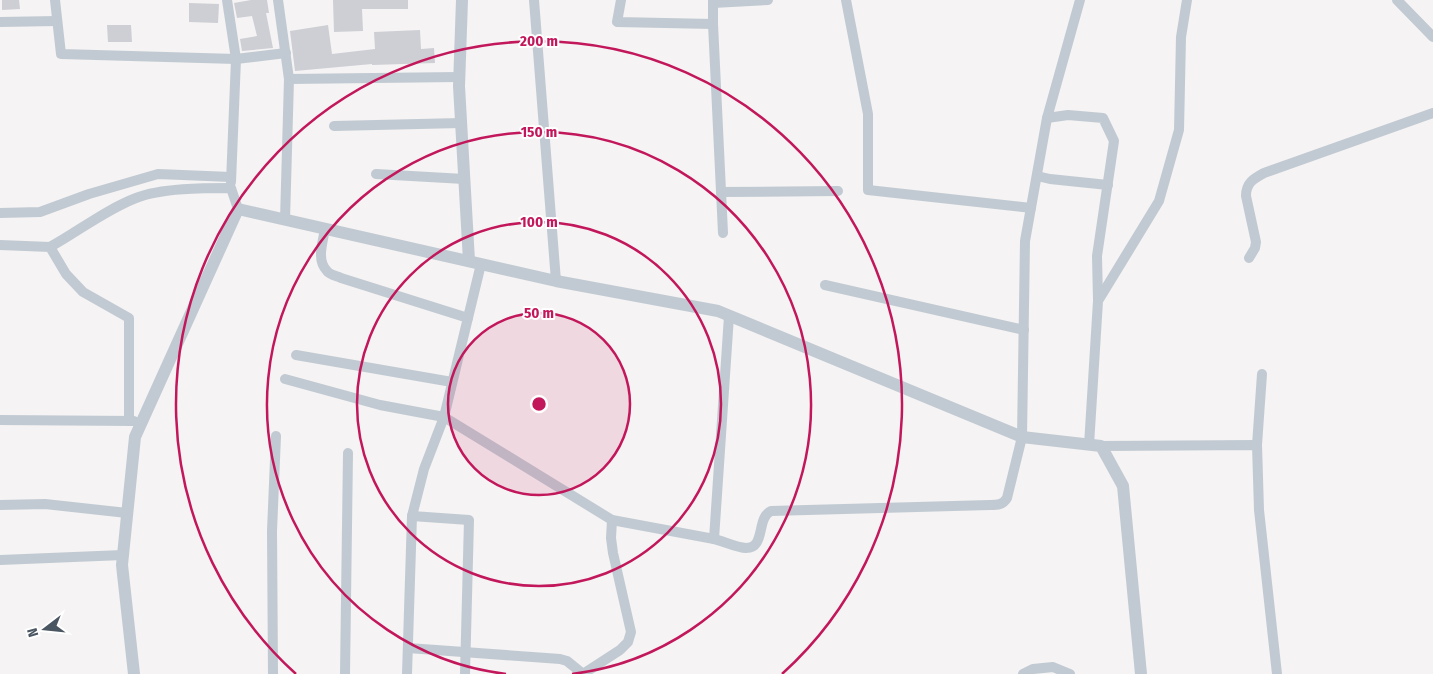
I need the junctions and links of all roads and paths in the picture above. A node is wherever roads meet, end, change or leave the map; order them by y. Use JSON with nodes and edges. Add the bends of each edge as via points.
{"nodes":[{"id":1,"x":56,"y":0,"type":"edge"},
{"id":2,"x":227,"y":0,"type":"edge"},
{"id":3,"x":278,"y":0,"type":"edge"},
{"id":4,"x":462,"y":0,"type":"edge"},
{"id":5,"x":534,"y":0,"type":"edge"},
{"id":6,"x":621,"y":0,"type":"edge"},
{"id":7,"x":768,"y":0,"type":"edge"},
{"id":8,"x":846,"y":0,"type":"edge"},
{"id":9,"x":1080,"y":0,"type":"edge"},
{"id":10,"x":1188,"y":0,"type":"edge"},
{"id":11,"x":1397,"y":0,"type":"edge"},
{"id":12,"x":713,"y":2,"type":"edge"},
{"id":13,"x":57,"y":21,"type":"junction"},
{"id":14,"x":0,"y":22,"type":"edge"},
{"id":15,"x":713,"y":24,"type":"junction"},
{"id":16,"x":1433,"y":37,"type":"edge"},
{"id":17,"x":286,"y":53,"type":"junction"},
{"id":18,"x":236,"y":59,"type":"junction"},
{"id":19,"x":459,"y":77,"type":"junction"},
{"id":20,"x":289,"y":79,"type":"junction"},
{"id":21,"x":1433,"y":113,"type":"edge"},
{"id":22,"x":1047,"y":118,"type":"junction"},
{"id":23,"x":461,"y":123,"type":"junction"},
{"id":24,"x":334,"y":126,"type":"dead end"},
{"id":25,"x":376,"y":174,"type":"dead end"},
{"id":26,"x":1037,"y":176,"type":"junction"},
{"id":27,"x":231,"y":177,"type":"junction"},
{"id":28,"x":464,"y":179,"type":"junction"},
{"id":29,"x":1108,"y":185,"type":"junction"},
{"id":30,"x":231,"y":188,"type":"junction"},
{"id":31,"x":721,"y":192,"type":"junction"},
{"id":32,"x":838,"y":192,"type":"dead end"},
{"id":33,"x":1031,"y":208,"type":"junction"},
{"id":34,"x":238,"y":209,"type":"junction"},
{"id":35,"x":0,"y":213,"type":"edge"},
{"id":36,"x":286,"y":220,"type":"junction"},
{"id":37,"x":325,"y":229,"type":"junction"},
{"id":38,"x":723,"y":233,"type":"dead end"},
{"id":39,"x":0,"y":245,"type":"edge"},
{"id":40,"x":50,"y":247,"type":"junction"},
{"id":41,"x":1249,"y":258,"type":"dead end"},
{"id":42,"x":475,"y":263,"type":"junction"},
{"id":43,"x":556,"y":281,"type":"junction"},
{"id":44,"x":825,"y":285,"type":"dead end"},
{"id":45,"x":1098,"y":301,"type":"junction"},
{"id":46,"x":729,"y":316,"type":"junction"},
{"id":47,"x":468,"y":318,"type":"junction"},
{"id":48,"x":1024,"y":330,"type":"junction"},
{"id":49,"x":296,"y":355,"type":"dead end"},
{"id":50,"x":1262,"y":374,"type":"dead end"},
{"id":51,"x":285,"y":379,"type":"dead end"},
{"id":52,"x":452,"y":382,"type":"junction"},
{"id":53,"x":444,"y":418,"type":"junction"},
{"id":54,"x":0,"y":420,"type":"edge"},
{"id":55,"x":129,"y":421,"type":"junction"},
{"id":56,"x":142,"y":421,"type":"junction"},
{"id":57,"x":276,"y":436,"type":"dead end"},
{"id":58,"x":1022,"y":437,"type":"junction"},
{"id":59,"x":1095,"y":445,"type":"junction"},
{"id":60,"x":1257,"y":445,"type":"junction"},
{"id":61,"x":348,"y":453,"type":"dead end"},
{"id":62,"x":0,"y":505,"type":"edge"},
{"id":63,"x":127,"y":513,"type":"junction"},
{"id":64,"x":412,"y":516,"type":"junction"},
{"id":65,"x":612,"y":520,"type":"junction"},
{"id":66,"x":714,"y":538,"type":"junction"},
{"id":67,"x":123,"y":555,"type":"junction"},
{"id":68,"x":0,"y":560,"type":"edge"},
{"id":69,"x":408,"y":648,"type":"junction"},
{"id":70,"x":465,"y":652,"type":"junction"},
{"id":71,"x":134,"y":674,"type":"edge"},
{"id":72,"x":273,"y":674,"type":"edge"},
{"id":73,"x":345,"y":674,"type":"edge"},
{"id":74,"x":407,"y":674,"type":"edge"},
{"id":75,"x":465,"y":674,"type":"edge"},
{"id":76,"x":583,"y":674,"type":"edge"},
{"id":77,"x":1022,"y":674,"type":"edge"},
{"id":78,"x":1070,"y":674,"type":"edge"},
{"id":79,"x":1141,"y":674,"type":"edge"},
{"id":80,"x":1277,"y":674,"type":"edge"}],
"edges":[{"from":1,"to":13,"type":"street"},
{"from":2,"to":18,"type":"street"},
{"from":3,"to":17,"type":"street"},
{"from":4,"to":19,"type":"street"},
{"from":5,"to":43,"type":"street"},
{"from":6,"to":15,"type":"street","via":[[617,22]]},
{"from":7,"to":12,"type":"street"},
{"from":8,"to":33,"type":"street","via":[[868,114],[868,190]]},
{"from":9,"to":22,"type":"street"},
{"from":10,"to":45,"type":"street","via":[[1181,37],[1179,130],[1160,201]]},
{"from":11,"to":16,"type":"street"},
{"from":12,"to":15,"type":"street"},
{"from":13,"to":14,"type":"street"},
{"from":13,"to":18,"type":"street","via":[[60,54]]},
{"from":15,"to":31,"type":"street"},
{"from":17,"to":18,"type":"street"},
{"from":17,"to":20,"type":"street"},
{"from":18,"to":27,"type":"street"},
{"from":19,"to":20,"type":"street"},
{"from":19,"to":23,"type":"street"},
{"from":20,"to":36,"type":"street"},
{"from":21,"to":41,"type":"street","via":[[1264,173],[1249,183],[1246,196],[1256,242]]},
{"from":22,"to":26,"type":"street"},
{"from":22,"to":29,"type":"street","via":[[1068,115],[1103,118],[1114,141]]},
{"from":23,"to":24,"type":"street"},
{"from":23,"to":28,"type":"street"},
{"from":25,"to":28,"type":"street"},
{"from":26,"to":29,"type":"street"},
{"from":26,"to":33,"type":"street"},
{"from":27,"to":30,"type":"street"},
{"from":27,"to":35,"type":"street","via":[[158,174],[40,212]]},
{"from":28,"to":42,"type":"street"},
{"from":29,"to":45,"type":"street","via":[[1098,256]]},
{"from":30,"to":34,"type":"street"},
{"from":30,"to":40,"type":"street","via":[[159,192],[136,198]]},
{"from":31,"to":32,"type":"street"},
{"from":31,"to":38,"type":"street"},
{"from":33,"to":48,"type":"street","via":[[1025,241]]},
{"from":34,"to":36,"type":"street"},
{"from":34,"to":56,"type":"street"},
{"from":36,"to":37,"type":"street"},
{"from":37,"to":42,"type":"street"},
{"from":37,"to":47,"type":"street","via":[[320,255],[328,272]]},
{"from":39,"to":40,"type":"street"},
{"from":40,"to":55,"type":"street","via":[[66,274],[83,292],[129,318]]},
{"from":42,"to":43,"type":"street"},
{"from":42,"to":47,"type":"street"},
{"from":43,"to":46,"type":"street","via":[[718,311]]},
{"from":44,"to":48,"type":"street"},
{"from":45,"to":59,"type":"street"},
{"from":46,"to":58,"type":"street"},
{"from":46,"to":66,"type":"street"},
{"from":47,"to":52,"type":"street"},
{"from":48,"to":58,"type":"street"},
{"from":49,"to":52,"type":"street"},
{"from":50,"to":60,"type":"street"},
{"from":51,"to":53,"type":"street","via":[[380,405]]},
{"from":52,"to":53,"type":"street"},
{"from":53,"to":64,"type":"street","via":[[424,469]]},
{"from":53,"to":65,"type":"street"},
{"from":54,"to":55,"type":"street"},
{"from":55,"to":56,"type":"street"},
{"from":56,"to":63,"type":"street","via":[[135,437]]},
{"from":57,"to":72,"type":"street","via":[[272,531]]},
{"from":58,"to":59,"type":"street"},
{"from":58,"to":66,"type":"street","via":[[1007,498],[1000,504],[772,511],[763,519],[759,539],[753,546],[746,548]]},
{"from":59,"to":60,"type":"street"},
{"from":59,"to":79,"type":"street","via":[[1123,486]]},
{"from":60,"to":80,"type":"street","via":[[1259,510]]},
{"from":61,"to":73,"type":"street"},
{"from":62,"to":63,"type":"street","via":[[45,504]]},
{"from":63,"to":67,"type":"street"},
{"from":64,"to":69,"type":"street"},
{"from":64,"to":70,"type":"street","via":[[469,520]]},
{"from":65,"to":66,"type":"street"},
{"from":65,"to":76,"type":"street","via":[[612,553],[631,632],[628,642],[620,650]]},
{"from":67,"to":68,"type":"street"},
{"from":67,"to":71,"type":"street"},
{"from":69,"to":70,"type":"street"},
{"from":69,"to":74,"type":"street"},
{"from":70,"to":75,"type":"street"},
{"from":70,"to":76,"type":"street","via":[[560,659]]},
{"from":77,"to":78,"type":"street","via":[[1033,669],[1054,667]]}]}
